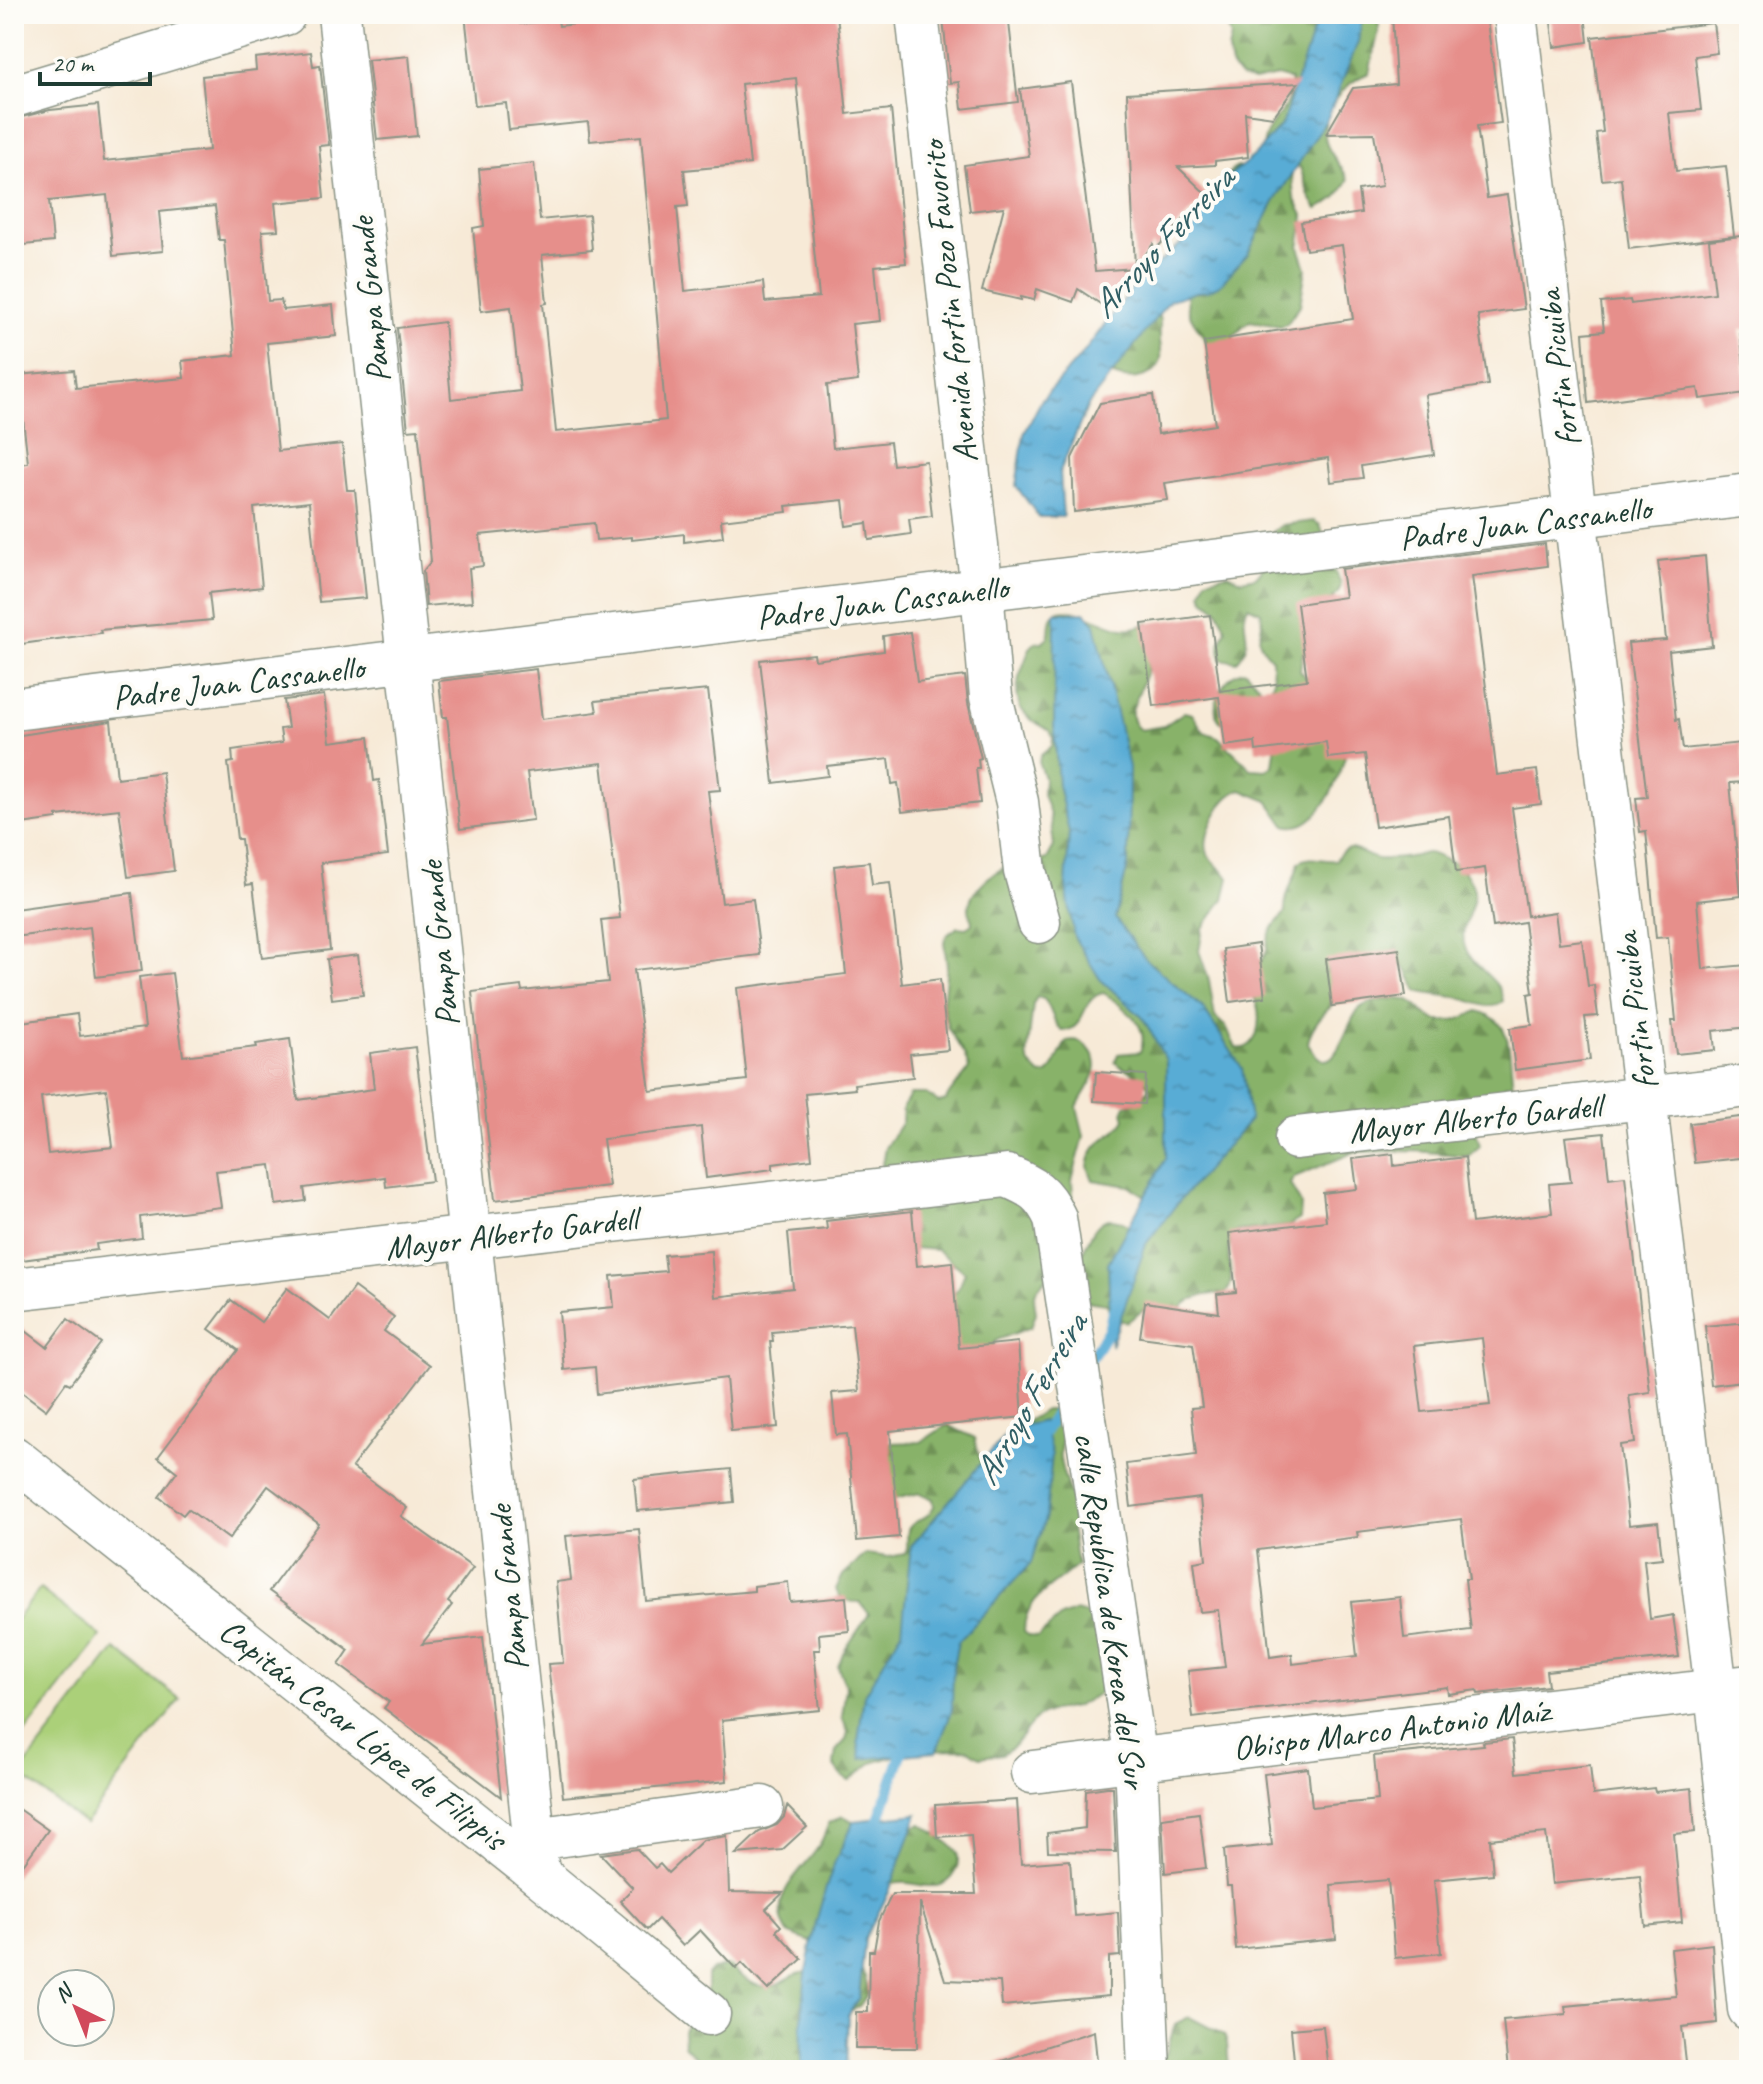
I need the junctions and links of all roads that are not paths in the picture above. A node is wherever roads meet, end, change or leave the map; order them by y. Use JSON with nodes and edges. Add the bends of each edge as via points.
{"nodes":[{"id":1,"x":285,"y":14,"type":"edge"},
{"id":2,"x":339,"y":14,"type":"edge"},
{"id":3,"x":917,"y":14,"type":"edge"},
{"id":4,"x":1515,"y":14,"type":"edge"},
{"id":5,"x":14,"y":96,"type":"edge"},
{"id":6,"x":1749,"y":495,"type":"edge"},
{"id":7,"x":1575,"y":516,"type":"junction"},
{"id":8,"x":982,"y":590,"type":"junction"},
{"id":9,"x":408,"y":661,"type":"junction"},
{"id":10,"x":14,"y":709,"type":"edge"},
{"id":11,"x":1039,"y":922,"type":"dead end"},
{"id":12,"x":1749,"y":1086,"type":"edge"},
{"id":13,"x":1645,"y":1098,"type":"junction"},
{"id":14,"x":1296,"y":1138,"type":"dead end"},
{"id":15,"x":1007,"y":1176,"type":"joint"},
{"id":16,"x":470,"y":1238,"type":"junction"},
{"id":17,"x":14,"y":1289,"type":"edge"},
{"id":18,"x":14,"y":1458,"type":"edge"},
{"id":19,"x":1732,"y":1688,"type":"edge"},
{"id":20,"x":1136,"y":1760,"type":"junction"},
{"id":21,"x":1032,"y":1772,"type":"dead end"},
{"id":22,"x":762,"y":1807,"type":"dead end"},
{"id":23,"x":537,"y":1856,"type":"junction"},
{"id":24,"x":1749,"y":2009,"type":"edge"},
{"id":25,"x":709,"y":2014,"type":"dead end"},
{"id":26,"x":1149,"y":2070,"type":"edge"}],
"edges":[{"from":1,"to":5,"type":"street"},
{"from":2,"to":9,"type":"street","name":"Pampa Grande"},
{"from":3,"to":8,"type":"street","name":"Avenida fortin Pozo Favorito"},
{"from":4,"to":7,"type":"street","name":"fortin Picuiba"},
{"from":6,"to":7,"type":"street","name":"Padre Juan Cassanello"},
{"from":7,"to":8,"type":"street","name":"Padre Juan Cassanello"},
{"from":7,"to":13,"type":"street","name":"fortin Picuiba"},
{"from":8,"to":9,"type":"street","name":"Padre Juan Cassanello"},
{"from":8,"to":11,"type":"street","name":"Avenida fortin Pozo Favorito","via":[[991,697]]},
{"from":9,"to":10,"type":"street","name":"Padre Juan Cassanello"},
{"from":9,"to":16,"type":"street","name":"Pampa Grande"},
{"from":12,"to":13,"type":"street","name":"Mayor Alberto Gardell"},
{"from":13,"to":14,"type":"street","name":"Mayor Alberto Gardell"},
{"from":13,"to":19,"type":"street","name":"fortin Picuiba"},
{"from":15,"to":16,"type":"street","name":"Mayor Alberto Gardell"},
{"from":15,"to":20,"type":"street","name":"calle Republica de Korea del Sur","via":[[1034,1188],[1055,1218]]},
{"from":16,"to":17,"type":"street","name":"Mayor Alberto Gardell"},
{"from":16,"to":23,"type":"street","name":"Pampa Grande"},
{"from":18,"to":23,"type":"street","name":"Capitán Cesar López de Filippis"},
{"from":19,"to":20,"type":"street","name":"Obispo Marco Antonio Maíz"},
{"from":19,"to":24,"type":"street","name":"fortin Picuiba"},
{"from":20,"to":21,"type":"street","name":"Obispo Marco Antonio Maíz"},
{"from":20,"to":26,"type":"street","name":"calle Republica de Korea del Sur"},
{"from":22,"to":23,"type":"street"},
{"from":23,"to":25,"type":"street","name":"Capitán Cesar López de Filippis"}]}
